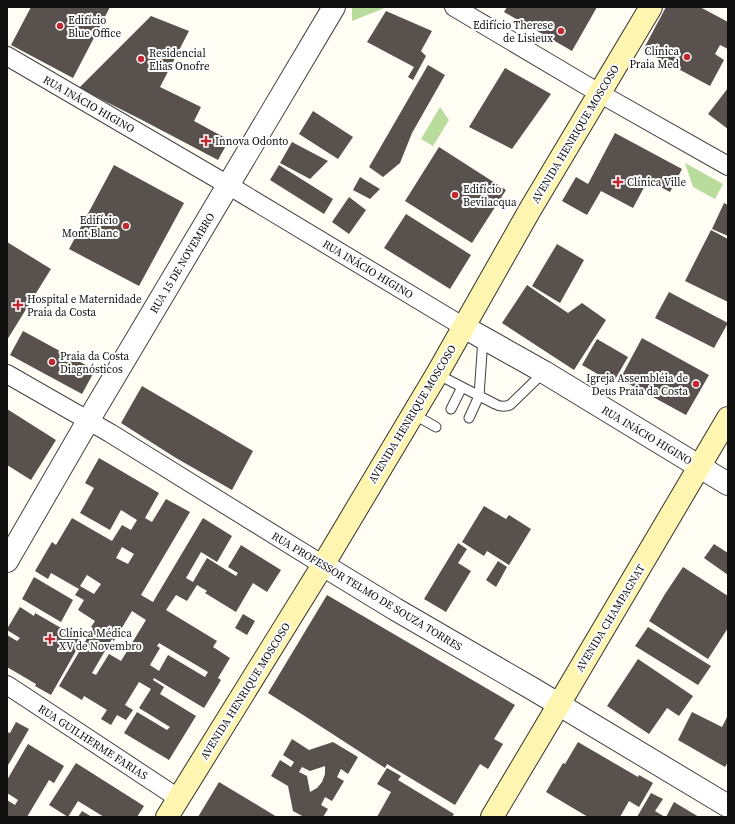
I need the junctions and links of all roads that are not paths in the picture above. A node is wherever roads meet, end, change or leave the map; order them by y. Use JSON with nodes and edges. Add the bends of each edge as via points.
{"nodes":[{"id":1,"x":334,"y":7,"type":"edge"},
{"id":2,"x":454,"y":7,"type":"edge"},
{"id":3,"x":650,"y":7,"type":"edge"},
{"id":4,"x":7,"y":56,"type":"edge"},
{"id":5,"x":599,"y":93,"type":"junction"},
{"id":6,"x":728,"y":166,"type":"edge"},
{"id":7,"x":228,"y":186,"type":"junction"},
{"id":8,"x":464,"y":327,"type":"junction"},
{"id":9,"x":483,"y":338,"type":"junction"},
{"id":10,"x":544,"y":372,"type":"junction"},
{"id":11,"x":7,"y":374,"type":"edge"},
{"id":12,"x":437,"y":374,"type":"junction"},
{"id":13,"x":462,"y":387,"type":"junction"},
{"id":14,"x":479,"y":396,"type":"junction"},
{"id":15,"x":451,"y":408,"type":"dead end"},
{"id":16,"x":412,"y":414,"type":"junction"},
{"id":17,"x":469,"y":418,"type":"dead end"},
{"id":18,"x":728,"y":418,"type":"edge"},
{"id":19,"x":88,"y":421,"type":"junction"},
{"id":20,"x":436,"y":427,"type":"dead end"},
{"id":21,"x":700,"y":467,"type":"junction"},
{"id":22,"x":728,"y":484,"type":"edge"},
{"id":23,"x":7,"y":561,"type":"edge"},
{"id":24,"x":323,"y":565,"type":"junction"},
{"id":25,"x":7,"y":685,"type":"edge"},
{"id":26,"x":559,"y":705,"type":"junction"},
{"id":27,"x":178,"y":798,"type":"junction"},
{"id":28,"x":728,"y":806,"type":"edge"},
{"id":29,"x":167,"y":817,"type":"edge"},
{"id":30,"x":492,"y":817,"type":"edge"}],
"edges":[{"from":1,"to":7,"type":"street","name":"RUA 15 DE NOVEMBRO"},
{"from":2,"to":5,"type":"street"},
{"from":3,"to":5,"type":"main road","name":"AVENIDA HENRIQUE MOSCOSO"},
{"from":4,"to":7,"type":"street","name":"RUA INÁCIO HIGINO"},
{"from":5,"to":6,"type":"street"},
{"from":5,"to":8,"type":"main road","name":"AVENIDA HENRIQUE MOSCOSO"},
{"from":7,"to":8,"type":"street","name":"RUA INÁCIO HIGINO"},
{"from":7,"to":19,"type":"street","name":"RUA 15 DE NOVEMBRO"},
{"from":8,"to":9,"type":"street","name":"RUA INÁCIO HIGINO"},
{"from":8,"to":12,"type":"main road","name":"AVENIDA HENRIQUE MOSCOSO"},
{"from":9,"to":10,"type":"street","name":"RUA INÁCIO HIGINO"},
{"from":9,"to":14,"type":"lane"},
{"from":10,"to":14,"type":"lane","via":[[504,407],[499,407]]},
{"from":10,"to":21,"type":"street","name":"RUA INÁCIO HIGINO"},
{"from":11,"to":19,"type":"street","name":"RUA PROFESSOR TELMO DE SOUZA TORRES"},
{"from":12,"to":13,"type":"lane"},
{"from":12,"to":16,"type":"main road","name":"AVENIDA HENRIQUE MOSCOSO"},
{"from":13,"to":14,"type":"lane"},
{"from":13,"to":15,"type":"lane"},
{"from":14,"to":17,"type":"lane"},
{"from":16,"to":20,"type":"lane"},
{"from":16,"to":24,"type":"main road","name":"AVENIDA HENRIQUE MOSCOSO"},
{"from":18,"to":21,"type":"main road","name":"AVENIDA CHAMPAGNAT"},
{"from":19,"to":23,"type":"street","name":"RUA 15 DE NOVEMBRO"},
{"from":19,"to":24,"type":"street","name":"RUA PROFESSOR TELMO DE SOUZA TORRES"},
{"from":21,"to":22,"type":"street","name":"RUA INÁCIO HIGINO"},
{"from":21,"to":26,"type":"main road","name":"AVENIDA CHAMPAGNAT"},
{"from":24,"to":26,"type":"street","name":"RUA PROFESSOR TELMO DE SOUZA TORRES"},
{"from":24,"to":27,"type":"main road","name":"AVENIDA HENRIQUE MOSCOSO"},
{"from":25,"to":27,"type":"street","name":"RUA GUILHERME FARIAS"},
{"from":26,"to":28,"type":"street","name":"RUA PROFESSOR TELMO DE SOUZA TORRES"},
{"from":26,"to":30,"type":"main road","name":"AVENIDA CHAMPAGNAT"},
{"from":27,"to":29,"type":"main road","name":"AVENIDA HENRIQUE MOSCOSO"}]}
